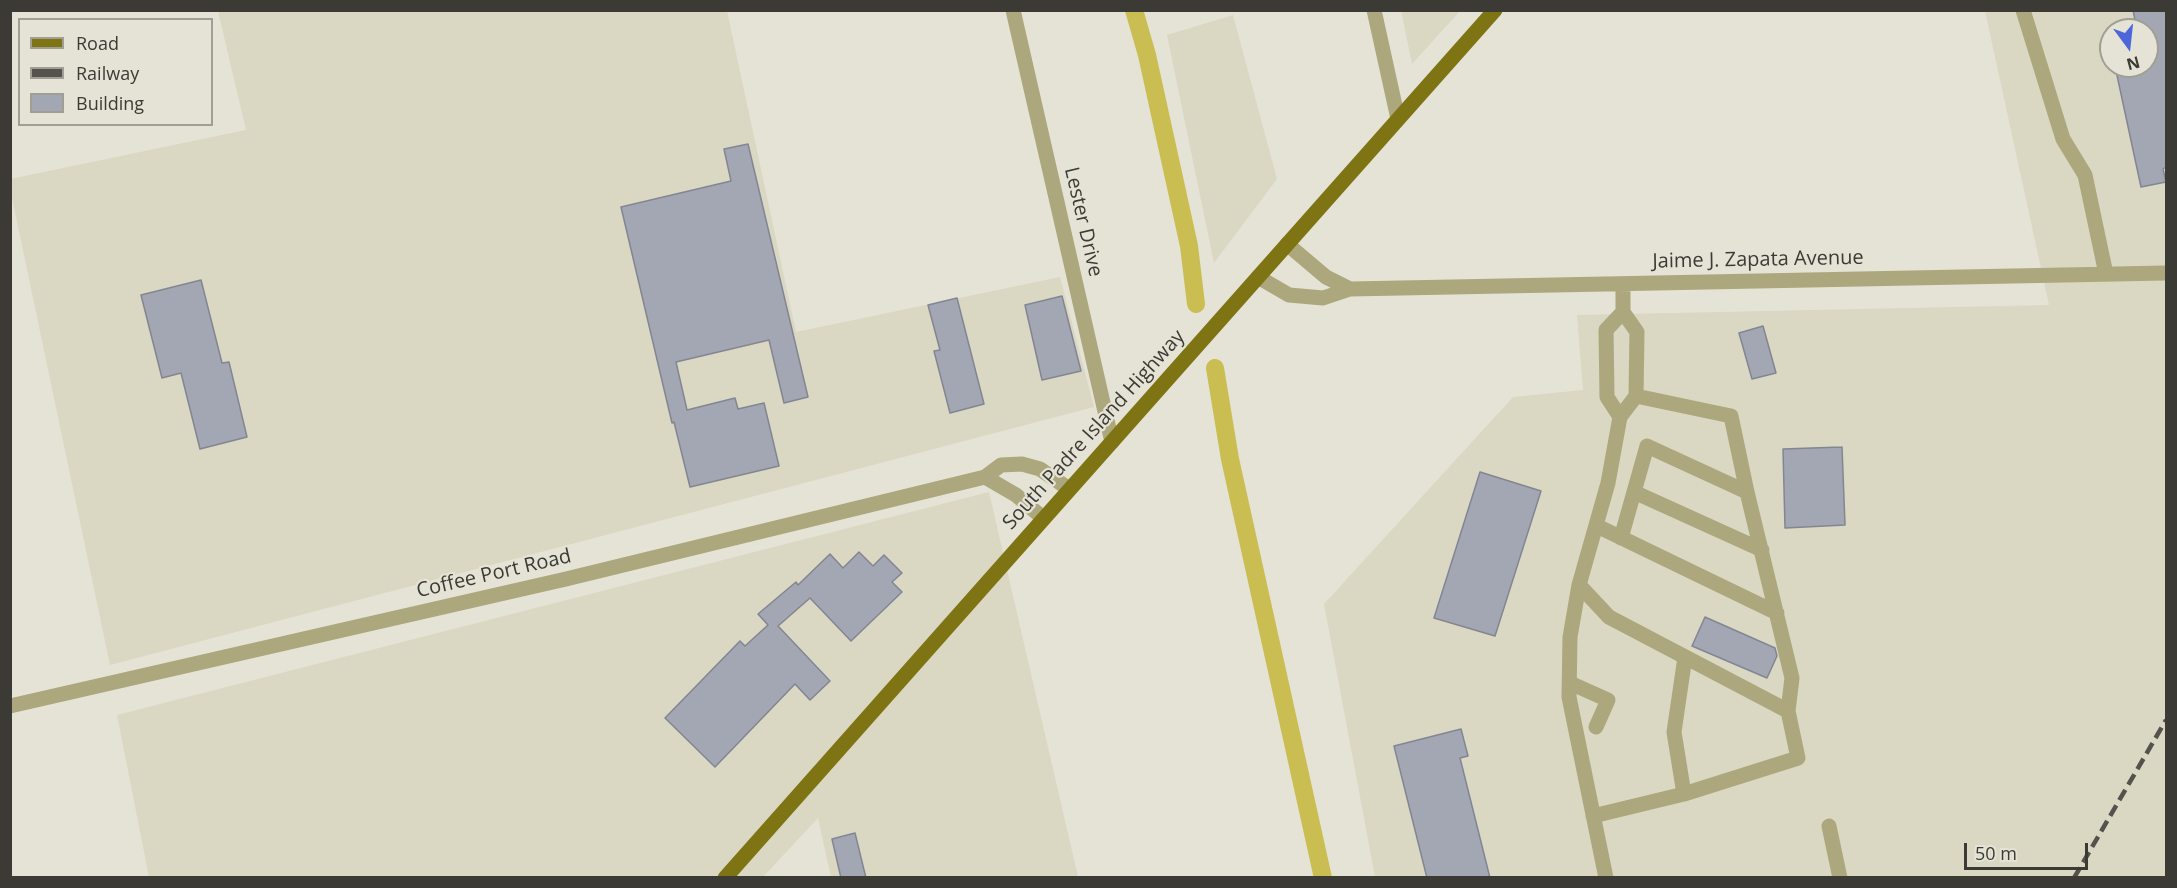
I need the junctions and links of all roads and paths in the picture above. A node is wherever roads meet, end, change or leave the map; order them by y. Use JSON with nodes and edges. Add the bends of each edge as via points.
{"nodes":[{"id":1,"x":1013,"y":10,"type":"edge"},
{"id":2,"x":1374,"y":10,"type":"edge"},
{"id":3,"x":1495,"y":10,"type":"edge"},
{"id":4,"x":2023,"y":10,"type":"edge"},
{"id":5,"x":1398,"y":119,"type":"junction"},
{"id":6,"x":1287,"y":244,"type":"junction"},
{"id":7,"x":2166,"y":273,"type":"edge"},
{"id":8,"x":2106,"y":274,"type":"junction"},
{"id":9,"x":1258,"y":277,"type":"junction"},
{"id":10,"x":1623,"y":284,"type":"junction"},
{"id":11,"x":1350,"y":289,"type":"junction"},
{"id":12,"x":1623,"y":312,"type":"junction"},
{"id":13,"x":1636,"y":396,"type":"junction"},
{"id":14,"x":1620,"y":417,"type":"junction"},
{"id":15,"x":1112,"y":442,"type":"junction"},
{"id":16,"x":985,"y":477,"type":"junction"},
{"id":17,"x":1069,"y":489,"type":"junction"},
{"id":18,"x":1634,"y":492,"type":"junction"},
{"id":19,"x":1747,"y":492,"type":"junction"},
{"id":20,"x":1043,"y":518,"type":"junction"},
{"id":21,"x":1597,"y":526,"type":"junction"},
{"id":22,"x":1621,"y":538,"type":"junction"},
{"id":23,"x":1762,"y":550,"type":"junction"},
{"id":24,"x":1579,"y":585,"type":"junction"},
{"id":25,"x":1777,"y":614,"type":"junction"},
{"id":26,"x":1685,"y":657,"type":"junction"},
{"id":27,"x":1570,"y":683,"type":"junction"},
{"id":28,"x":10,"y":706,"type":"edge"},
{"id":29,"x":1788,"y":711,"type":"junction"},
{"id":30,"x":1596,"y":727,"type":"dead end"},
{"id":31,"x":1684,"y":794,"type":"junction"},
{"id":32,"x":1593,"y":816,"type":"junction"},
{"id":33,"x":1829,"y":825,"type":"dead end"},
{"id":34,"x":725,"y":878,"type":"edge"},
{"id":35,"x":1606,"y":878,"type":"edge"},
{"id":36,"x":1840,"y":878,"type":"edge"}],
"edges":[{"from":1,"to":15,"type":"street","name":"Lester Drive"},
{"from":2,"to":5,"type":"street"},
{"from":3,"to":5,"type":"main road","name":"South Padre Island Highway"},
{"from":4,"to":8,"type":"street","via":[[2063,139],[2085,175]]},
{"from":5,"to":6,"type":"main road","name":"South Padre Island Highway"},
{"from":6,"to":9,"type":"main road","name":"South Padre Island Highway"},
{"from":6,"to":11,"type":"street","name":"Jaime J. Zapata Avenue","via":[[1326,277]]},
{"from":7,"to":8,"type":"street","name":"Jaime J. Zapata Avenue"},
{"from":8,"to":10,"type":"street","name":"Jaime J. Zapata Avenue"},
{"from":9,"to":11,"type":"street","name":"Jaime J. Zapata Avenue","via":[[1289,295],[1323,298]]},
{"from":9,"to":15,"type":"main road","name":"South Padre Island Highway"},
{"from":10,"to":11,"type":"street","name":"Jaime J. Zapata Avenue"},
{"from":10,"to":12,"type":"street"},
{"from":12,"to":13,"type":"street","via":[[1637,332]]},
{"from":12,"to":14,"type":"street","via":[[1606,330],[1607,398]]},
{"from":13,"to":14,"type":"street"},
{"from":13,"to":19,"type":"street","via":[[1731,416]]},
{"from":14,"to":21,"type":"street"},
{"from":15,"to":17,"type":"main road","name":"South Padre Island Highway"},
{"from":16,"to":17,"type":"street","name":"Coffee Port Road","via":[[1001,465],[1022,464],[1040,469]]},
{"from":16,"to":20,"type":"street","via":[[1016,495]]},
{"from":16,"to":28,"type":"street","name":"Coffee Port Road","via":[[554,582]]},
{"from":17,"to":20,"type":"main road","name":"South Padre Island Highway"},
{"from":18,"to":19,"type":"street","via":[[1647,446]]},
{"from":18,"to":22,"type":"street"},
{"from":18,"to":23,"type":"street"},
{"from":19,"to":23,"type":"street"},
{"from":20,"to":34,"type":"main road","name":"South Padre Island Highway"},
{"from":21,"to":22,"type":"street"},
{"from":21,"to":24,"type":"street"},
{"from":22,"to":25,"type":"street"},
{"from":23,"to":25,"type":"street"},
{"from":24,"to":26,"type":"street","via":[[1609,617]]},
{"from":24,"to":27,"type":"street","via":[[1570,637]]},
{"from":25,"to":29,"type":"street","via":[[1792,678]]},
{"from":26,"to":29,"type":"street"},
{"from":26,"to":31,"type":"street","via":[[1674,732]]},
{"from":27,"to":30,"type":"street","via":[[1608,700]]},
{"from":27,"to":32,"type":"street","via":[[1569,698]]},
{"from":29,"to":31,"type":"street","via":[[1798,758]]},
{"from":31,"to":32,"type":"street"},
{"from":32,"to":35,"type":"street"},
{"from":33,"to":36,"type":"street"}]}
